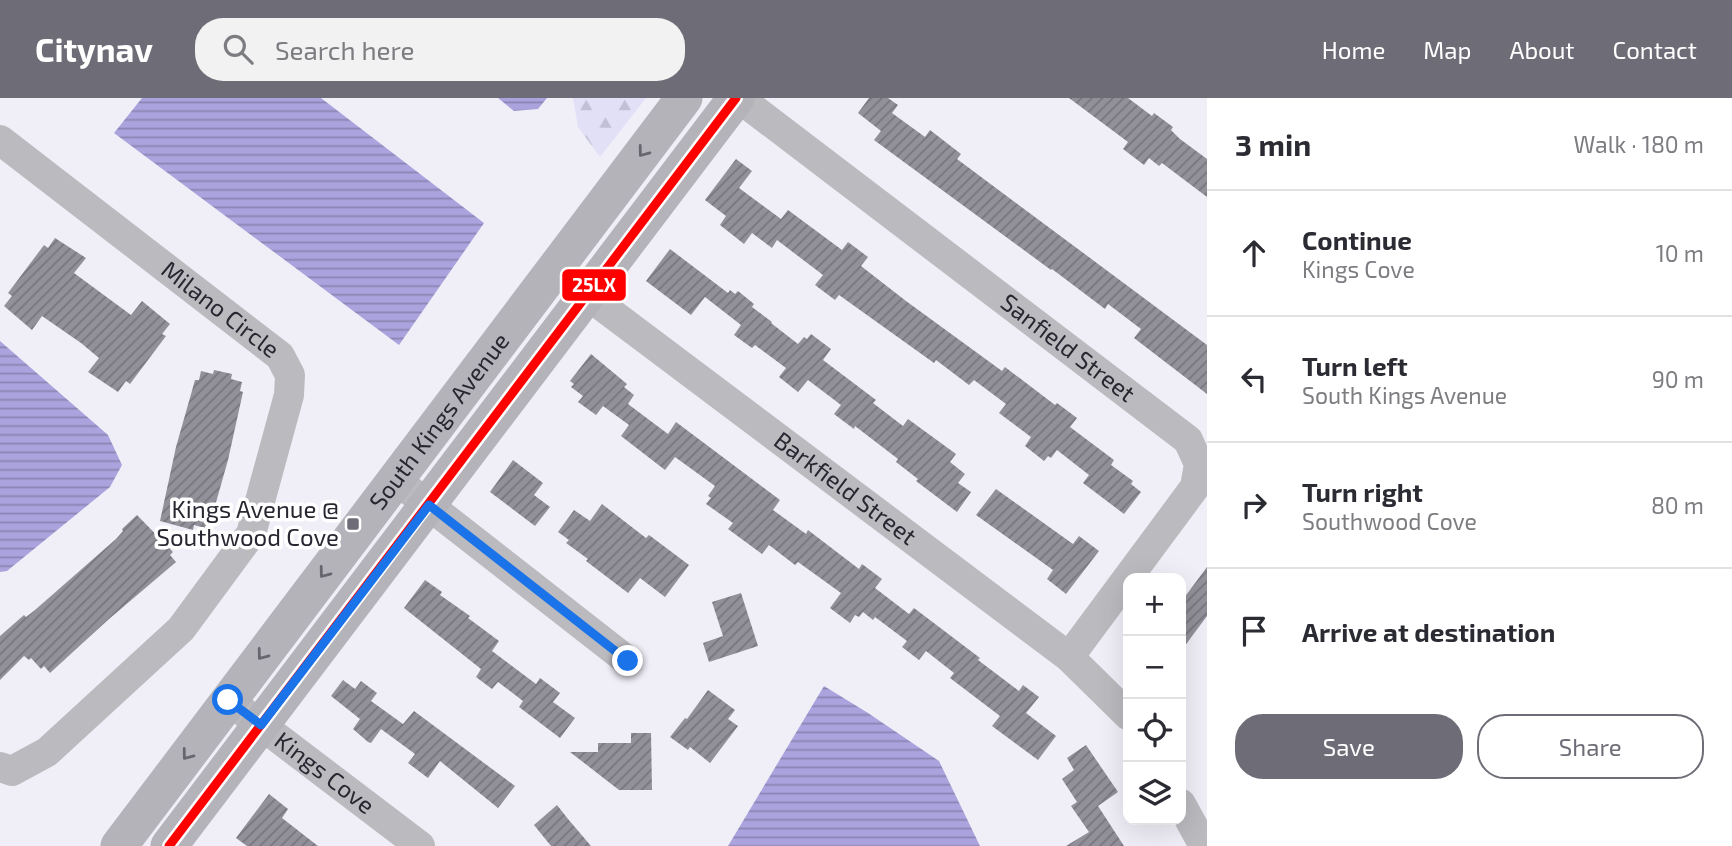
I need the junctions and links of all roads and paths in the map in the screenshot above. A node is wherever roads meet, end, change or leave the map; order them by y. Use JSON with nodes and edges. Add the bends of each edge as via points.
{"nodes":[{"id":1,"x":684,"y":98,"type":"edge"},
{"id":2,"x":738,"y":98,"type":"edge"},
{"id":3,"x":0,"y":140,"type":"edge"},
{"id":4,"x":554,"y":270,"type":"junction"},
{"id":5,"x":587,"y":296,"type":"junction"},
{"id":6,"x":395,"y":480,"type":"junction"},
{"id":7,"x":429,"y":505,"type":"junction"},
{"id":8,"x":1069,"y":657,"type":"junction"},
{"id":9,"x":628,"y":661,"type":"dead end"},
{"id":10,"x":228,"y":700,"type":"junction"},
{"id":11,"x":1123,"y":710,"type":"edge"},
{"id":12,"x":261,"y":725,"type":"junction"},
{"id":13,"x":0,"y":767,"type":"edge"},
{"id":14,"x":1186,"y":813,"type":"edge"},
{"id":15,"x":119,"y":846,"type":"edge"},
{"id":16,"x":169,"y":846,"type":"edge"},
{"id":17,"x":420,"y":846,"type":"edge"},
{"id":18,"x":1204,"y":846,"type":"edge"}],
"edges":[{"from":1,"to":4,"type":"main road","name":"South Kings Avenue","one_way":true},
{"from":2,"to":5,"type":"main road","name":"South Kings Avenue"},
{"from":2,"to":8,"type":"street","name":"Sanfield Street","via":[[1188,440],[1199,464],[1195,486]]},
{"from":3,"to":13,"type":"street","name":"Milano Circle","via":[[280,356],[290,376],[289,395],[251,534],[181,629],[47,752],[12,771]]},
{"from":4,"to":5,"type":"street","name":"Barkfield Street"},
{"from":4,"to":6,"type":"main road","name":"South Kings Avenue"},
{"from":5,"to":7,"type":"main road","name":"South Kings Avenue"},
{"from":5,"to":8,"type":"street","name":"Barkfield Street"},
{"from":6,"to":7,"type":"street"},
{"from":6,"to":10,"type":"main road","name":"South Kings Avenue","one_way":true},
{"from":7,"to":9,"type":"street"},
{"from":7,"to":12,"type":"main road","name":"South Kings Avenue"},
{"from":8,"to":11,"type":"street","name":"Barkfield Street"},
{"from":10,"to":12,"type":"street","name":"Kings Cove"},
{"from":10,"to":15,"type":"main road","name":"South Kings Avenue","one_way":true},
{"from":12,"to":16,"type":"main road","name":"South Kings Avenue"},
{"from":12,"to":17,"type":"street","name":"Kings Cove"},
{"from":14,"to":18,"type":"street"}]}
